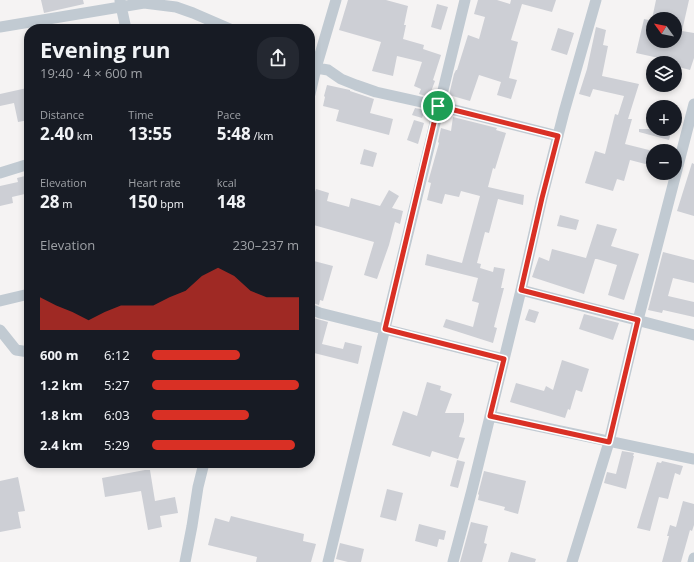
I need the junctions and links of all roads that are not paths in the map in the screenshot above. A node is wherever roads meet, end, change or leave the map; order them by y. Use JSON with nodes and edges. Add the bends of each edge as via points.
{"nodes":[{"id":1,"x":336,"y":0,"type":"edge"},
{"id":2,"x":465,"y":0,"type":"edge"},
{"id":3,"x":596,"y":0,"type":"edge"},
{"id":4,"x":120,"y":3,"type":"edge"},
{"id":5,"x":125,"y":24,"type":"edge"},
{"id":6,"x":219,"y":24,"type":"edge"},
{"id":7,"x":0,"y":27,"type":"edge"},
{"id":8,"x":315,"y":60,"type":"edge"},
{"id":9,"x":315,"y":67,"type":"edge"},
{"id":10,"x":694,"y":104,"type":"edge"},
{"id":11,"x":438,"y":106,"type":"junction"},
{"id":12,"x":558,"y":136,"type":"junction"},
{"id":13,"x":24,"y":166,"type":"edge"},
{"id":14,"x":0,"y":173,"type":"edge"},
{"id":15,"x":521,"y":290,"type":"junction"},
{"id":16,"x":24,"y":295,"type":"edge"},
{"id":17,"x":0,"y":301,"type":"edge"},
{"id":18,"x":315,"y":310,"type":"edge"},
{"id":19,"x":638,"y":320,"type":"junction"},
{"id":20,"x":385,"y":329,"type":"junction"},
{"id":21,"x":0,"y":330,"type":"edge"},
{"id":22,"x":694,"y":335,"type":"edge"},
{"id":23,"x":24,"y":351,"type":"edge"},
{"id":24,"x":504,"y":359,"type":"junction"},
{"id":25,"x":490,"y":416,"type":"junction"},
{"id":26,"x":609,"y":442,"type":"junction"},
{"id":27,"x":694,"y":459,"type":"edge"},
{"id":28,"x":203,"y":468,"type":"edge"},
{"id":29,"x":694,"y":558,"type":"edge"},
{"id":30,"x":185,"y":562,"type":"edge"},
{"id":31,"x":328,"y":562,"type":"edge"},
{"id":32,"x":453,"y":562,"type":"edge"},
{"id":33,"x":572,"y":562,"type":"edge"},
{"id":34,"x":693,"y":562,"type":"edge"}],
"edges":[{"from":1,"to":8,"type":"street"},
{"from":2,"to":11,"type":"street"},
{"from":3,"to":12,"type":"street"},
{"from":4,"to":5,"type":"street"},
{"from":4,"to":6,"type":"street","via":[[162,4],[194,13]]},
{"from":4,"to":7,"type":"street"},
{"from":9,"to":11,"type":"street","via":[[376,92]]},
{"from":10,"to":19,"type":"street"},
{"from":11,"to":12,"type":"street"},
{"from":11,"to":20,"type":"street"},
{"from":12,"to":15,"type":"street"},
{"from":13,"to":14,"type":"street"},
{"from":15,"to":19,"type":"street"},
{"from":15,"to":24,"type":"street"},
{"from":16,"to":17,"type":"street"},
{"from":18,"to":20,"type":"street"},
{"from":19,"to":22,"type":"street"},
{"from":19,"to":26,"type":"street"},
{"from":20,"to":24,"type":"street"},
{"from":20,"to":31,"type":"street"},
{"from":21,"to":23,"type":"street","via":[[16,350]]},
{"from":24,"to":25,"type":"street"},
{"from":25,"to":26,"type":"street"},
{"from":25,"to":32,"type":"street"},
{"from":26,"to":27,"type":"street"},
{"from":26,"to":33,"type":"street"},
{"from":28,"to":30,"type":"street"},
{"from":29,"to":34,"type":"street"}]}
